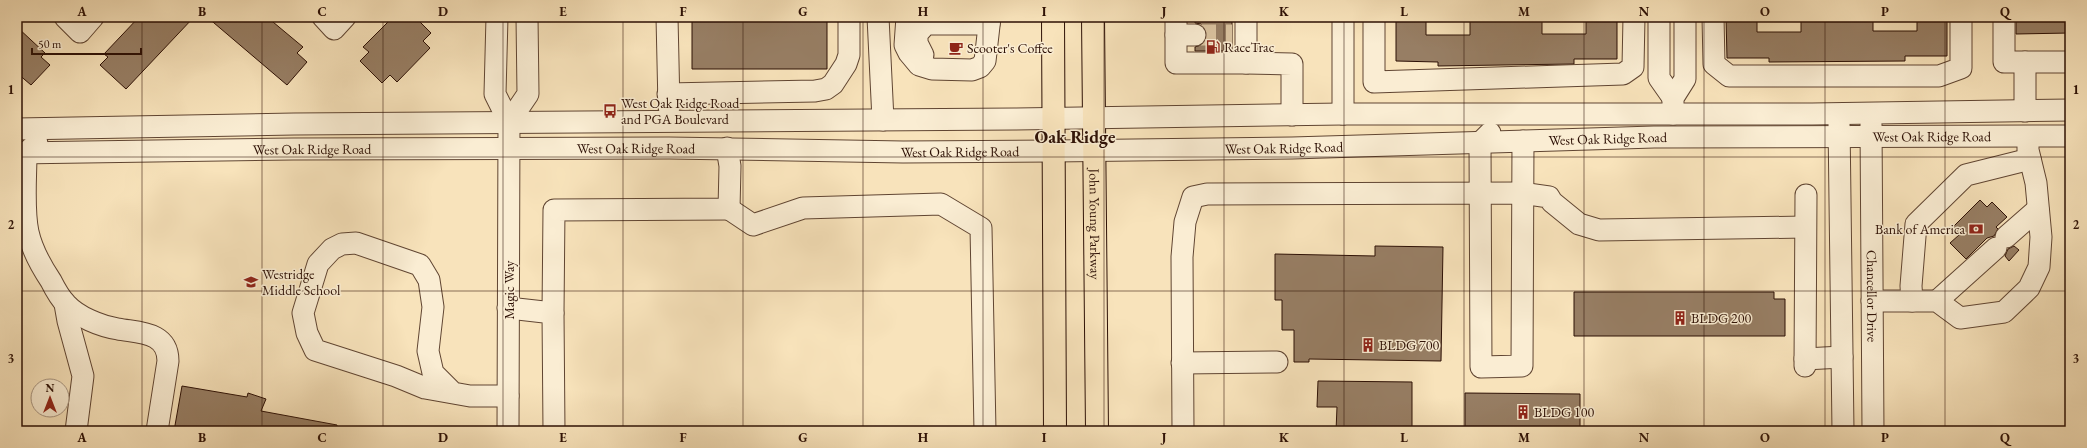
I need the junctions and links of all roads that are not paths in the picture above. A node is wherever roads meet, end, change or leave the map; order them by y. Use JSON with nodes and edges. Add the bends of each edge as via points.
{"nodes":[{"id":1,"x":65,"y":17,"type":"edge"},
{"id":2,"x":93,"y":17,"type":"edge"},
{"id":3,"x":323,"y":17,"type":"edge"},
{"id":4,"x":345,"y":17,"type":"edge"},
{"id":5,"x":497,"y":17,"type":"edge"},
{"id":6,"x":527,"y":17,"type":"edge"},
{"id":7,"x":667,"y":17,"type":"edge"},
{"id":8,"x":849,"y":17,"type":"edge"},
{"id":9,"x":878,"y":17,"type":"edge"},
{"id":10,"x":1053,"y":17,"type":"edge"},
{"id":11,"x":1093,"y":17,"type":"edge"},
{"id":12,"x":1374,"y":17,"type":"edge"},
{"id":13,"x":1634,"y":17,"type":"edge"},
{"id":14,"x":1658,"y":17,"type":"edge"},
{"id":15,"x":1685,"y":17,"type":"edge"},
{"id":16,"x":1713,"y":17,"type":"edge"},
{"id":17,"x":1961,"y":17,"type":"edge"},
{"id":18,"x":2004,"y":17,"type":"edge"},
{"id":19,"x":1343,"y":19,"type":"dead end"},
{"id":20,"x":989,"y":21,"type":"edge"},
{"id":21,"x":910,"y":28,"type":"edge"},
{"id":22,"x":1182,"y":29,"type":"edge"},
{"id":23,"x":1241,"y":29,"type":"edge"},
{"id":24,"x":987,"y":54,"type":"junction"},
{"id":25,"x":2025,"y":62,"type":"junction"},
{"id":26,"x":2070,"y":62,"type":"edge"},
{"id":27,"x":1246,"y":63,"type":"junction"},
{"id":28,"x":1673,"y":106,"type":"junction"},
{"id":29,"x":2070,"y":110,"type":"edge"},
{"id":30,"x":2025,"y":111,"type":"junction"},
{"id":31,"x":1343,"y":114,"type":"junction"},
{"id":32,"x":1839,"y":114,"type":"junction"},
{"id":33,"x":1871,"y":114,"type":"junction"},
{"id":34,"x":1292,"y":115,"type":"junction"},
{"id":35,"x":1054,"y":118,"type":"junction"},
{"id":36,"x":1094,"y":118,"type":"junction"},
{"id":37,"x":882,"y":120,"type":"junction"},
{"id":38,"x":509,"y":122,"type":"junction"},
{"id":39,"x":240,"y":125,"type":"junction"},
{"id":40,"x":17,"y":129,"type":"edge"},
{"id":41,"x":2028,"y":136,"type":"junction"},
{"id":42,"x":2070,"y":136,"type":"edge"},
{"id":43,"x":1840,"y":137,"type":"junction"},
{"id":44,"x":1871,"y":137,"type":"junction"},
{"id":45,"x":1523,"y":141,"type":"junction"},
{"id":46,"x":1480,"y":143,"type":"junction"},
{"id":47,"x":509,"y":148,"type":"junction"},
{"id":48,"x":727,"y":148,"type":"junction"},
{"id":49,"x":1054,"y":151,"type":"junction"},
{"id":50,"x":1094,"y":151,"type":"junction"},
{"id":51,"x":22,"y":153,"type":"edge"},
{"id":52,"x":2030,"y":158,"type":"junction"},
{"id":53,"x":1522,"y":193,"type":"junction"},
{"id":54,"x":1480,"y":194,"type":"junction"},
{"id":55,"x":1806,"y":195,"type":"dead end"},
{"id":56,"x":729,"y":209,"type":"junction"},
{"id":57,"x":2038,"y":209,"type":"junction"},
{"id":58,"x":1806,"y":227,"type":"junction"},
{"id":59,"x":1872,"y":301,"type":"junction"},
{"id":60,"x":1912,"y":301,"type":"junction"},
{"id":61,"x":1937,"y":301,"type":"junction"},
{"id":62,"x":65,"y":304,"type":"junction"},
{"id":63,"x":508,"y":308,"type":"junction"},
{"id":64,"x":552,"y":314,"type":"junction"},
{"id":65,"x":428,"y":351,"type":"junction"},
{"id":66,"x":1842,"y":357,"type":"junction"},
{"id":67,"x":1277,"y":362,"type":"dead end"},
{"id":68,"x":1182,"y":363,"type":"junction"},
{"id":69,"x":396,"y":376,"type":"junction"},
{"id":70,"x":452,"y":392,"type":"junction"},
{"id":71,"x":508,"y":396,"type":"junction"},
{"id":72,"x":76,"y":431,"type":"edge"},
{"id":73,"x":157,"y":431,"type":"edge"},
{"id":74,"x":508,"y":431,"type":"edge"},
{"id":75,"x":554,"y":431,"type":"edge"},
{"id":76,"x":985,"y":431,"type":"edge"},
{"id":77,"x":1055,"y":431,"type":"edge"},
{"id":78,"x":1097,"y":431,"type":"edge"},
{"id":79,"x":1183,"y":431,"type":"edge"},
{"id":80,"x":1843,"y":431,"type":"edge"},
{"id":81,"x":1873,"y":431,"type":"edge"}],
"edges":[{"from":1,"to":2,"type":"street","via":[[80,32]]},
{"from":3,"to":4,"type":"street","via":[[334,29]]},
{"from":5,"to":38,"type":"street","via":[[495,94]]},
{"from":6,"to":38,"type":"street","via":[[528,94]]},
{"from":7,"to":8,"type":"street","via":[[668,101],[826,89],[833,84],[849,55]]},
{"from":9,"to":37,"type":"street"},
{"from":10,"to":35,"type":"highway"},
{"from":11,"to":36,"type":"highway","name":"John Young Parkway"},
{"from":12,"to":13,"type":"street","via":[[1374,82],[1623,74],[1633,67]]},
{"from":14,"to":28,"type":"street","via":[[1659,78]]},
{"from":15,"to":28,"type":"street","via":[[1685,79]]},
{"from":16,"to":17,"type":"street","via":[[1714,64],[1729,76],[1939,76],[1961,68]]},
{"from":18,"to":25,"type":"street","via":[[2004,62]]},
{"from":19,"to":31,"type":"street"},
{"from":20,"to":21,"type":"street","via":[[926,24]]},
{"from":20,"to":24,"type":"street"},
{"from":21,"to":24,"type":"street","via":[[924,56],[959,60]]},
{"from":21,"to":24,"type":"street","via":[[905,45],[908,53],[919,65],[932,69],[972,70],[980,67]]},
{"from":22,"to":27,"type":"street","via":[[1176,63]]},
{"from":23,"to":27,"type":"street"},
{"from":25,"to":26,"type":"street"},
{"from":25,"to":30,"type":"street"},
{"from":27,"to":34,"type":"street","via":[[1292,64]]},
{"from":28,"to":31,"type":"street","name":"West Oak Ridge Road"},
{"from":28,"to":32,"type":"street","name":"West Oak Ridge Road"},
{"from":28,"to":46,"type":"street","via":[[1654,122],[1630,125],[1512,126],[1497,128]]},
{"from":29,"to":30,"type":"street","name":"West Oak Ridge Road"},
{"from":30,"to":33,"type":"street","name":"West Oak Ridge Road"},
{"from":31,"to":34,"type":"street","name":"West Oak Ridge Road"},
{"from":32,"to":33,"type":"street","name":"West Oak Ridge Road"},
{"from":32,"to":43,"type":"street"},
{"from":33,"to":44,"type":"street","name":"Chancellor Drive"},
{"from":34,"to":36,"type":"street","name":"West Oak Ridge Road"},
{"from":35,"to":36,"type":"street","name":"West Oak Ridge Road"},
{"from":35,"to":37,"type":"street","name":"West Oak Ridge Road"},
{"from":35,"to":49,"type":"highway"},
{"from":36,"to":50,"type":"highway","name":"John Young Parkway"},
{"from":37,"to":38,"type":"street","name":"West Oak Ridge Road"},
{"from":38,"to":39,"type":"street","name":"West Oak Ridge Road"},
{"from":38,"to":47,"type":"street","name":"Magic Way"},
{"from":39,"to":40,"type":"street","name":"West Oak Ridge Road"},
{"from":39,"to":51,"type":"street","via":[[191,140],[39,141]]},
{"from":41,"to":42,"type":"street","name":"West Oak Ridge Road"},
{"from":41,"to":44,"type":"street","name":"West Oak Ridge Road"},
{"from":41,"to":52,"type":"street"},
{"from":43,"to":44,"type":"street","name":"West Oak Ridge Road"},
{"from":43,"to":45,"type":"street","name":"West Oak Ridge Road","via":[[1661,137]]},
{"from":43,"to":66,"type":"street"},
{"from":44,"to":59,"type":"street","name":"Chancellor Drive"},
{"from":45,"to":46,"type":"street","name":"West Oak Ridge Road"},
{"from":45,"to":53,"type":"street"},
{"from":46,"to":50,"type":"street","name":"West Oak Ridge Road"},
{"from":46,"to":54,"type":"street"},
{"from":47,"to":48,"type":"street","name":"West Oak Ridge Road"},
{"from":47,"to":51,"type":"street","name":"West Oak Ridge Road"},
{"from":47,"to":63,"type":"street","name":"Magic Way"},
{"from":48,"to":49,"type":"street","name":"West Oak Ridge Road","via":[[903,152]]},
{"from":48,"to":56,"type":"street","via":[[730,166]]},
{"from":49,"to":50,"type":"street","name":"West Oak Ridge Road"},
{"from":49,"to":77,"type":"highway"},
{"from":50,"to":78,"type":"highway","name":"John Young Parkway"},
{"from":51,"to":62,"type":"street","via":[[28,231],[38,261]]},
{"from":52,"to":57,"type":"street","via":[[2036,183]]},
{"from":52,"to":60,"type":"street","via":[[1966,175],[1916,224]]},
{"from":53,"to":54,"type":"street"},
{"from":53,"to":54,"type":"street","via":[[1522,366],[1506,367],[1481,367]]},
{"from":53,"to":58,"type":"street","via":[[1549,197],[1579,224],[1599,230]]},
{"from":54,"to":68,"type":"street","via":[[1207,194],[1193,197],[1185,222],[1182,257]]},
{"from":55,"to":58,"type":"street"},
{"from":56,"to":64,"type":"street","via":[[554,210]]},
{"from":56,"to":76,"type":"street","via":[[753,225],[802,208],[940,204],[981,228]]},
{"from":57,"to":61,"type":"street"},
{"from":57,"to":61,"type":"street","via":[[2041,237],[2040,267],[2029,288],[2004,312],[1960,318]]},
{"from":58,"to":66,"type":"street","via":[[1805,362]]},
{"from":59,"to":60,"type":"street"},
{"from":59,"to":81,"type":"street","name":"Chancellor Drive"},
{"from":60,"to":61,"type":"street"},
{"from":62,"to":72,"type":"street","via":[[83,376]]},
{"from":62,"to":73,"type":"street","via":[[96,322],[117,329],[144,332],[161,342],[168,353],[168,361]]},
{"from":63,"to":64,"type":"street"},
{"from":63,"to":71,"type":"street","name":"Magic Way"},
{"from":64,"to":75,"type":"street"},
{"from":65,"to":69,"type":"street","via":[[406,372]]},
{"from":65,"to":69,"type":"street","via":[[433,307],[429,280],[420,265],[356,244],[342,244],[332,249],[318,264],[303,313],[307,333],[315,350]]},
{"from":65,"to":70,"type":"street","via":[[433,373]]},
{"from":66,"to":80,"type":"street"},
{"from":67,"to":68,"type":"street"},
{"from":68,"to":79,"type":"street"},
{"from":69,"to":70,"type":"street","via":[[425,388]]},
{"from":70,"to":71,"type":"street","via":[[470,396]]},
{"from":71,"to":74,"type":"street","name":"Magic Way"}]}
